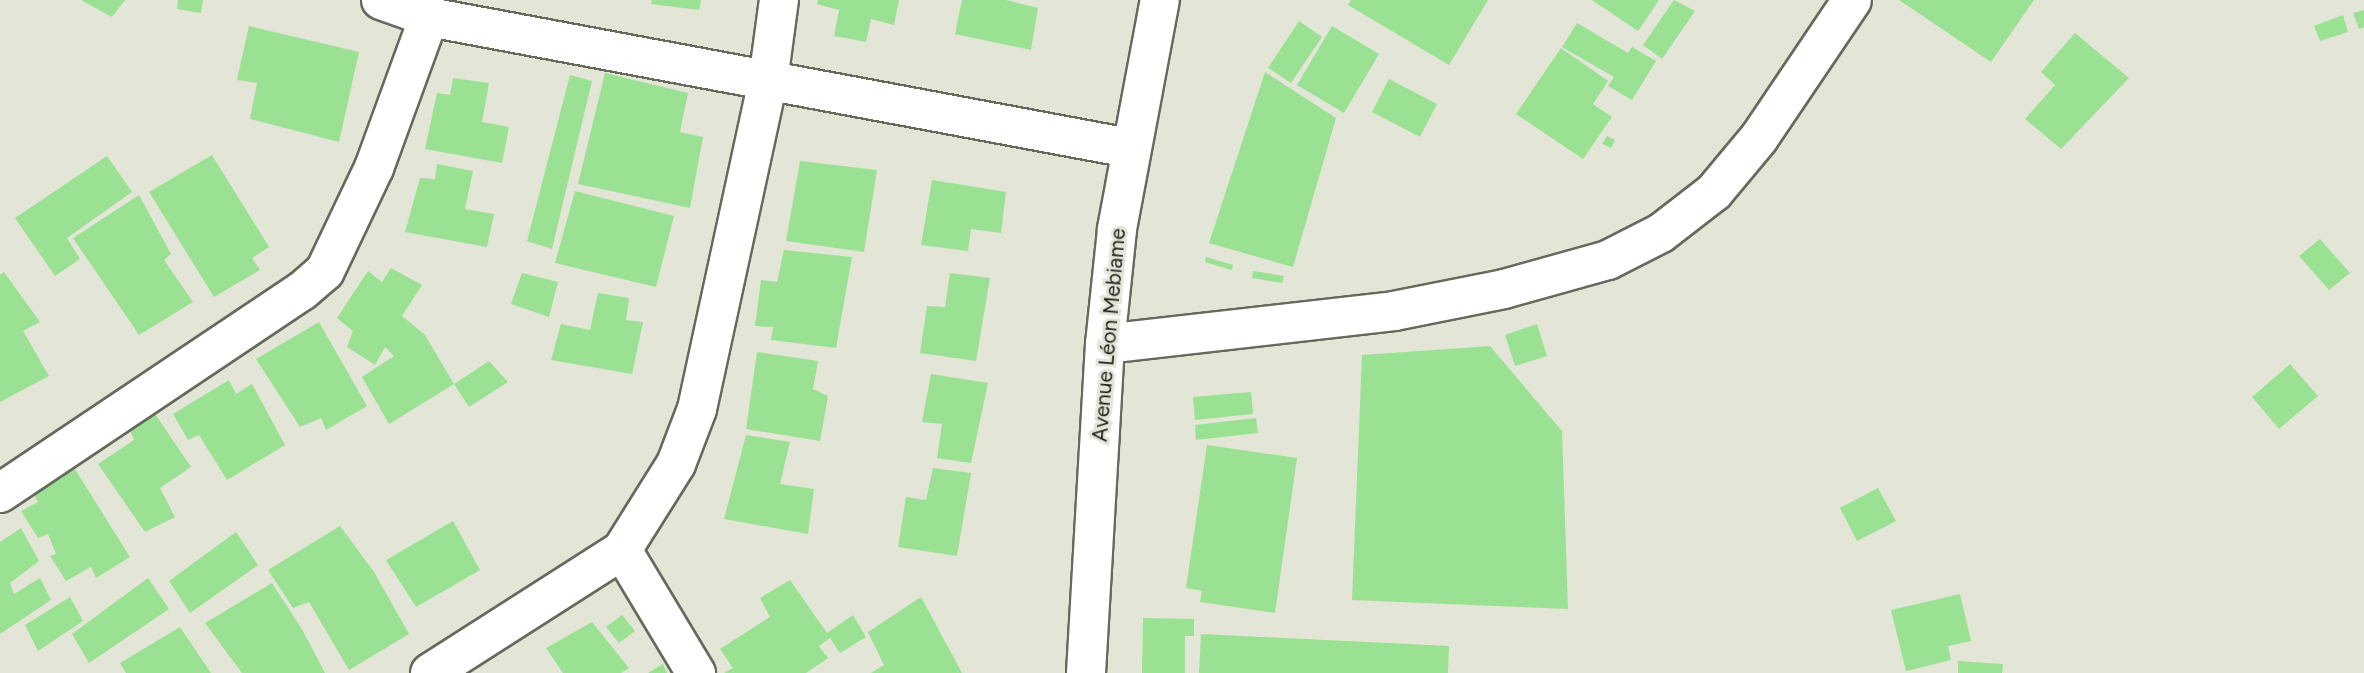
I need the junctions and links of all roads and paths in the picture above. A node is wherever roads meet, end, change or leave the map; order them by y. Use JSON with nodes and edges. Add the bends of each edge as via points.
{"nodes":[{"id":1,"x":382,"y":0,"type":"edge"},
{"id":2,"x":779,"y":0,"type":"edge"},
{"id":3,"x":1160,"y":0,"type":"edge"},
{"id":4,"x":1852,"y":0,"type":"edge"},
{"id":5,"x":429,"y":17,"type":"junction"},
{"id":6,"x":768,"y":81,"type":"junction"},
{"id":7,"x":1129,"y":148,"type":"junction"},
{"id":8,"x":1105,"y":344,"type":"junction"},
{"id":9,"x":0,"y":494,"type":"edge"},
{"id":10,"x":622,"y":550,"type":"junction"},
{"id":11,"x":430,"y":673,"type":"edge"},
{"id":12,"x":696,"y":673,"type":"edge"},
{"id":13,"x":1086,"y":673,"type":"edge"}],
"edges":[{"from":1,"to":5,"type":"street"},
{"from":2,"to":6,"type":"street"},
{"from":3,"to":7,"type":"street","name":"Avenue Léon Mebiame"},
{"from":4,"to":8,"type":"street","via":[[1759,138],[1714,192],[1661,233],[1608,260],[1504,289],[1394,311]]},
{"from":5,"to":6,"type":"street"},
{"from":5,"to":9,"type":"street","via":[[374,168],[324,271],[302,291]]},
{"from":6,"to":7,"type":"street"},
{"from":6,"to":10,"type":"street","via":[[697,409],[676,464]]},
{"from":7,"to":8,"type":"street","name":"Avenue Léon Mebiame"},
{"from":8,"to":13,"type":"street","name":"Avenue Léon Mebiame"},
{"from":10,"to":11,"type":"street"},
{"from":10,"to":12,"type":"street"}]}
